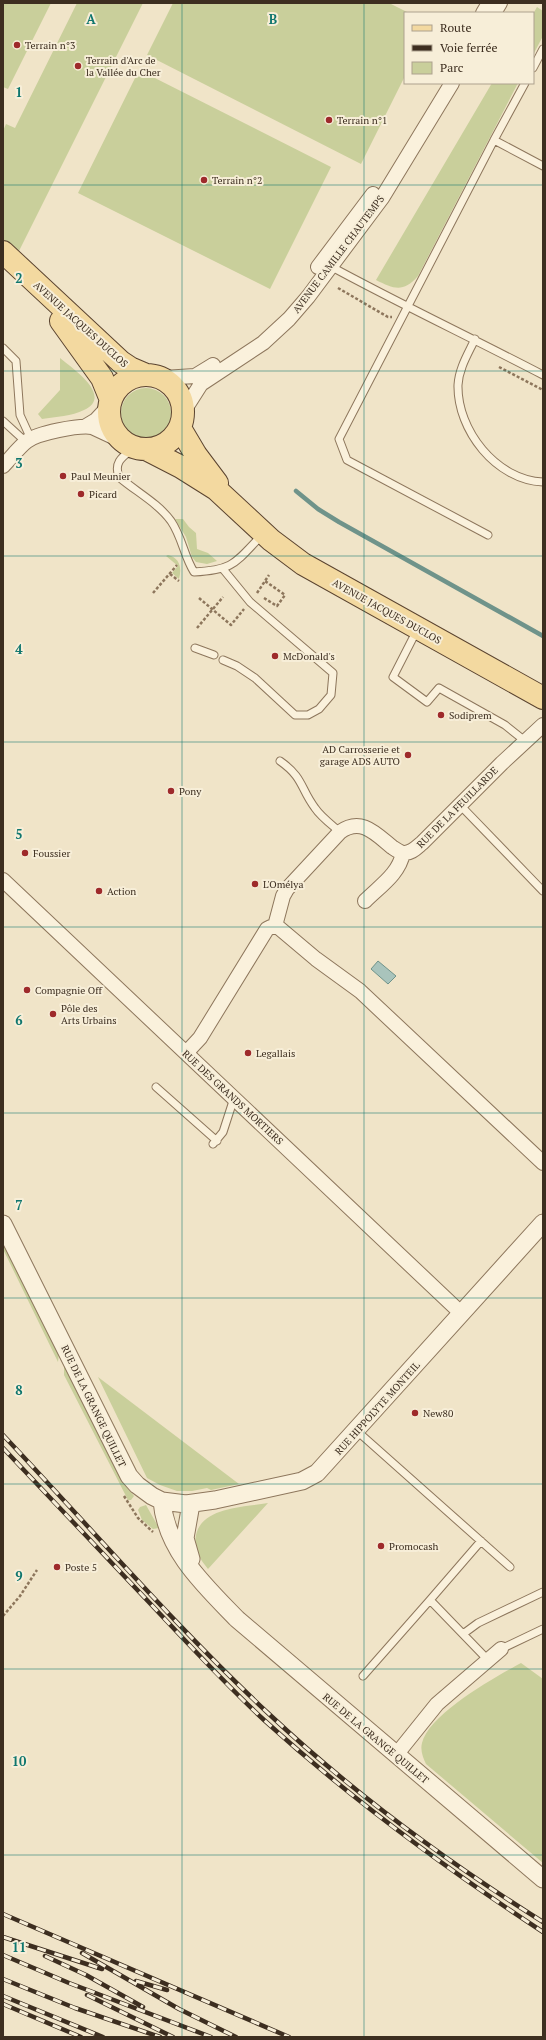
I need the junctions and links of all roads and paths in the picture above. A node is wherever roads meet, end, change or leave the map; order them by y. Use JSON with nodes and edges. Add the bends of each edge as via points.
{"nodes":[{"id":1,"x":489,"y":3,"type":"edge"},
{"id":2,"x":500,"y":3,"type":"edge"},
{"id":3,"x":484,"y":12,"type":"edge"},
{"id":4,"x":495,"y":12,"type":"edge"},
{"id":5,"x":543,"y":49,"type":"edge"},
{"id":6,"x":534,"y":66,"type":"edge"},
{"id":7,"x":440,"y":84,"type":"edge"},
{"id":8,"x":451,"y":84,"type":"edge"},
{"id":9,"x":524,"y":84,"type":"edge"},
{"id":10,"x":494,"y":140,"type":"junction"},
{"id":11,"x":543,"y":166,"type":"edge"},
{"id":12,"x":3,"y":252,"type":"edge"},
{"id":13,"x":3,"y":256,"type":"edge"},
{"id":14,"x":326,"y":264,"type":"junction"},
{"id":15,"x":338,"y":288,"type":"dead end"},
{"id":16,"x":407,"y":308,"type":"junction"},
{"id":17,"x":402,"y":318,"type":"junction"},
{"id":18,"x":475,"y":339,"type":"junction"},
{"id":19,"x":3,"y":348,"type":"edge"},
{"id":20,"x":495,"y":364,"type":"dead end"},
{"id":21,"x":543,"y":375,"type":"edge"},
{"id":22,"x":153,"y":376,"type":"junction"},
{"id":23,"x":543,"y":390,"type":"edge"},
{"id":24,"x":110,"y":403,"type":"junction"},
{"id":25,"x":3,"y":421,"type":"edge"},
{"id":26,"x":181,"y":423,"type":"junction"},
{"id":27,"x":86,"y":426,"type":"junction"},
{"id":28,"x":29,"y":441,"type":"junction"},
{"id":29,"x":135,"y":446,"type":"junction"},
{"id":30,"x":3,"y":466,"type":"edge"},
{"id":31,"x":543,"y":482,"type":"edge"},
{"id":32,"x":241,"y":512,"type":"junction"},
{"id":33,"x":264,"y":534,"type":"junction"},
{"id":34,"x":488,"y":535,"type":"dead end"},
{"id":35,"x":177,"y":565,"type":"dead end"},
{"id":36,"x":223,"y":570,"type":"junction"},
{"id":37,"x":170,"y":574,"type":"junction"},
{"id":38,"x":269,"y":575,"type":"dead end"},
{"id":39,"x":179,"y":581,"type":"dead end"},
{"id":40,"x":265,"y":581,"type":"junction"},
{"id":41,"x":261,"y":586,"type":"dead end"},
{"id":42,"x":153,"y":593,"type":"dead end"},
{"id":43,"x":257,"y":593,"type":"dead end"},
{"id":44,"x":223,"y":597,"type":"dead end"},
{"id":45,"x":199,"y":598,"type":"dead end"},
{"id":46,"x":250,"y":602,"type":"junction"},
{"id":47,"x":212,"y":610,"type":"junction"},
{"id":48,"x":197,"y":628,"type":"dead end"},
{"id":49,"x":418,"y":628,"type":"junction"},
{"id":50,"x":196,"y":648,"type":"dead end"},
{"id":51,"x":214,"y":655,"type":"dead end"},
{"id":52,"x":223,"y":660,"type":"dead end"},
{"id":53,"x":543,"y":698,"type":"edge"},
{"id":54,"x":543,"y":725,"type":"edge"},
{"id":55,"x":525,"y":741,"type":"junction"},
{"id":56,"x":280,"y":761,"type":"dead end"},
{"id":57,"x":460,"y":805,"type":"junction"},
{"id":58,"x":340,"y":832,"type":"junction"},
{"id":59,"x":403,"y":853,"type":"junction"},
{"id":60,"x":3,"y":880,"type":"edge"},
{"id":61,"x":543,"y":891,"type":"edge"},
{"id":62,"x":365,"y":901,"type":"dead end"},
{"id":63,"x":275,"y":926,"type":"junction"},
{"id":64,"x":186,"y":1053,"type":"junction"},
{"id":65,"x":156,"y":1087,"type":"dead end"},
{"id":66,"x":234,"y":1098,"type":"junction"},
{"id":67,"x":543,"y":1163,"type":"edge"},
{"id":68,"x":543,"y":1223,"type":"edge"},
{"id":69,"x":3,"y":1224,"type":"edge"},
{"id":70,"x":462,"y":1314,"type":"junction"},
{"id":71,"x":357,"y":1431,"type":"junction"},
{"id":72,"x":162,"y":1501,"type":"junction"},
{"id":73,"x":191,"y":1504,"type":"junction"},
{"id":74,"x":481,"y":1541,"type":"junction"},
{"id":75,"x":510,"y":1568,"type":"dead end"},
{"id":76,"x":37,"y":1570,"type":"dead end"},
{"id":77,"x":543,"y":1592,"type":"edge"},
{"id":78,"x":212,"y":1593,"type":"junction"},
{"id":79,"x":430,"y":1600,"type":"junction"},
{"id":80,"x":3,"y":1616,"type":"edge"},
{"id":81,"x":543,"y":1629,"type":"edge"},
{"id":82,"x":463,"y":1634,"type":"junction"},
{"id":83,"x":501,"y":1649,"type":"joint"},
{"id":84,"x":488,"y":1660,"type":"junction"},
{"id":85,"x":363,"y":1676,"type":"dead end"},
{"id":86,"x":396,"y":1755,"type":"junction"},
{"id":87,"x":543,"y":1879,"type":"edge"}],
"edges":[{"from":1,"to":3,"type":"street"},
{"from":2,"to":4,"type":"street"},
{"from":5,"to":6,"type":"lane"},
{"from":7,"to":14,"type":"street","name":"AVENUE CAMILLE CHAUTEMPS","via":[[378,186]]},
{"from":8,"to":14,"type":"street","name":"AVENUE CAMILLE CHAUTEMPS","via":[[382,198]]},
{"from":9,"to":10,"type":"lane"},
{"from":10,"to":11,"type":"lane"},
{"from":10,"to":16,"type":"lane"},
{"from":12,"to":22,"type":"main road","name":"AVENUE JACQUES DUCLOS","via":[[121,362]]},
{"from":13,"to":24,"type":"main road","name":"AVENUE JACQUES DUCLOS","via":[[70,332],[102,378]]},
{"from":14,"to":16,"type":"lane"},
{"from":14,"to":22,"type":"street","name":"AVENUE CAMILLE CHAUTEMPS","via":[[255,338],[195,376]]},
{"from":14,"to":26,"type":"street","name":"AVENUE CAMILLE CHAUTEMPS","via":[[308,297],[274,334],[250,353],[201,384],[187,406]]},
{"from":15,"to":17,"type":"path","via":[[388,317]]},
{"from":16,"to":17,"type":"lane"},
{"from":16,"to":18,"type":"lane"},
{"from":17,"to":34,"type":"lane","via":[[339,439],[344,453],[347,460]]},
{"from":18,"to":21,"type":"lane"},
{"from":18,"to":31,"type":"lane","via":[[461,366],[458,385],[461,406],[470,429],[479,446],[506,470]]},
{"from":19,"to":28,"type":"lane","via":[[16,361],[20,415]]},
{"from":20,"to":23,"type":"path"},
{"from":22,"to":24,"type":"main road","via":[[127,379],[117,388]]},
{"from":22,"to":26,"type":"main road","via":[[175,387],[183,405]]},
{"from":24,"to":27,"type":"street","via":[[96,420]]},
{"from":24,"to":29,"type":"main road","via":[[109,416],[117,435]]},
{"from":25,"to":28,"type":"lane"},
{"from":26,"to":29,"type":"main road","via":[[166,444],[156,448]]},
{"from":26,"to":32,"type":"main road","name":"AVENUE JACQUES DUCLOS","via":[[206,470]]},
{"from":27,"to":28,"type":"street"},
{"from":27,"to":29,"type":"street","via":[[99,429]]},
{"from":28,"to":30,"type":"street"},
{"from":29,"to":32,"type":"main road","name":"AVENUE JACQUES DUCLOS","via":[[181,467],[216,489]]},
{"from":29,"to":36,"type":"lane","via":[[118,461],[118,477],[161,510],[171,521],[180,536],[188,563],[194,572]]},
{"from":32,"to":33,"type":"main road","name":"AVENUE JACQUES DUCLOS"},
{"from":33,"to":36,"type":"lane","via":[[235,563]]},
{"from":33,"to":49,"type":"main road","name":"AVENUE JACQUES DUCLOS","via":[[303,564]]},
{"from":35,"to":37,"type":"path"},
{"from":36,"to":46,"type":"lane"},
{"from":37,"to":39,"type":"path"},
{"from":37,"to":42,"type":"path"},
{"from":38,"to":40,"type":"path"},
{"from":40,"to":41,"type":"path"},
{"from":40,"to":43,"type":"path","via":[[285,594],[277,606]]},
{"from":44,"to":47,"type":"path"},
{"from":45,"to":47,"type":"path"},
{"from":46,"to":47,"type":"path","via":[[231,625]]},
{"from":46,"to":52,"type":"lane","via":[[333,672],[331,695],[319,709],[308,715],[295,715],[255,678]]},
{"from":47,"to":48,"type":"path"},
{"from":49,"to":53,"type":"main road","name":"AVENUE JACQUES DUCLOS"},
{"from":49,"to":55,"type":"lane","via":[[393,677],[427,702],[440,688],[505,725]]},
{"from":50,"to":51,"type":"lane"},
{"from":54,"to":55,"type":"street","name":"RUE DE LA FEUILLARDE"},
{"from":55,"to":57,"type":"street","name":"RUE DE LA FEUILLARDE"},
{"from":56,"to":58,"type":"lane","via":[[293,770],[315,808]]},
{"from":57,"to":59,"type":"street","name":"RUE DE LA FEUILLARDE","via":[[415,849]]},
{"from":57,"to":61,"type":"lane"},
{"from":58,"to":59,"type":"street","via":[[347,827],[361,826]]},
{"from":58,"to":63,"type":"street","via":[[287,888],[282,896]]},
{"from":59,"to":62,"type":"street","via":[[401,863],[394,873]]},
{"from":60,"to":64,"type":"street","name":"RUE DES GRANDS MORTIERS"},
{"from":63,"to":64,"type":"street","via":[[264,933],[200,1038]]},
{"from":63,"to":67,"type":"street","via":[[360,991]]},
{"from":64,"to":66,"type":"street","name":"RUE DES GRANDS MORTIERS"},
{"from":65,"to":66,"type":"lane","via":[[215,1143],[223,1132]]},
{"from":66,"to":70,"type":"street","name":"RUE DES GRANDS MORTIERS"},
{"from":68,"to":70,"type":"street","name":"RUE HIPPOLYTE MONTEIL"},
{"from":69,"to":72,"type":"street","name":"RUE DE LA GRANGE QUILLET","via":[[123,1467],[137,1485]]},
{"from":70,"to":71,"type":"street","name":"RUE HIPPOLYTE MONTEIL"},
{"from":71,"to":73,"type":"street","name":"RUE HIPPOLYTE MONTEIL","via":[[325,1466],[310,1478]]},
{"from":71,"to":74,"type":"lane"},
{"from":72,"to":73,"type":"street","name":"RUE HIPPOLYTE MONTEIL"},
{"from":72,"to":78,"type":"street","name":"RUE DE LA GRANGE QUILLET","via":[[163,1517],[176,1546],[186,1563]]},
{"from":73,"to":78,"type":"street","name":"RUE DE LA GRANGE QUILLET","via":[[185,1530],[186,1546],[192,1562]]},
{"from":74,"to":75,"type":"lane"},
{"from":74,"to":79,"type":"lane"},
{"from":76,"to":80,"type":"path"},
{"from":77,"to":82,"type":"lane","via":[[478,1623]]},
{"from":78,"to":86,"type":"street","name":"RUE DE LA GRANGE QUILLET","via":[[237,1619]]},
{"from":79,"to":82,"type":"lane"},
{"from":79,"to":85,"type":"lane"},
{"from":81,"to":83,"type":"lane"},
{"from":82,"to":84,"type":"lane"},
{"from":83,"to":84,"type":"street"},
{"from":84,"to":86,"type":"street","via":[[437,1704]]},
{"from":86,"to":87,"type":"street","name":"RUE DE LA GRANGE QUILLET"}]}
